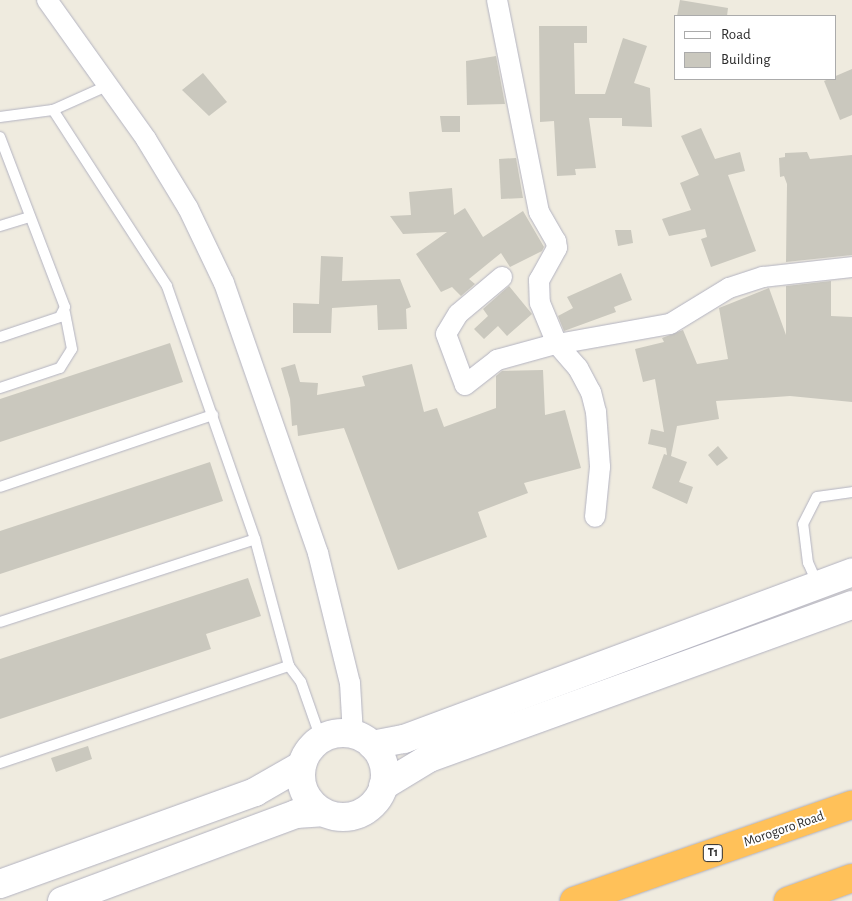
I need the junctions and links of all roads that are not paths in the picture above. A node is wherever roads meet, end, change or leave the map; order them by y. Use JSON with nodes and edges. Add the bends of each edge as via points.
{"nodes":[{"id":1,"x":497,"y":0,"type":"edge"},
{"id":2,"x":54,"y":3,"type":"edge"},
{"id":3,"x":109,"y":85,"type":"junction"},
{"id":4,"x":53,"y":110,"type":"junction"},
{"id":5,"x":0,"y":118,"type":"edge"},
{"id":6,"x":0,"y":136,"type":"edge"},
{"id":7,"x":29,"y":217,"type":"junction"},
{"id":8,"x":0,"y":226,"type":"edge"},
{"id":9,"x":852,"y":267,"type":"edge"},
{"id":10,"x":502,"y":276,"type":"dead end"},
{"id":11,"x":65,"y":312,"type":"junction"},
{"id":12,"x":0,"y":338,"type":"edge"},
{"id":13,"x":557,"y":344,"type":"junction"},
{"id":14,"x":0,"y":388,"type":"edge"},
{"id":15,"x":213,"y":416,"type":"junction"},
{"id":16,"x":0,"y":487,"type":"edge"},
{"id":17,"x":852,"y":492,"type":"edge"},
{"id":18,"x":595,"y":517,"type":"dead end"},
{"id":19,"x":255,"y":538,"type":"junction"},
{"id":20,"x":852,"y":572,"type":"edge"},
{"id":21,"x":818,"y":585,"type":"junction"},
{"id":22,"x":852,"y":605,"type":"edge"},
{"id":23,"x":0,"y":622,"type":"edge"},
{"id":24,"x":289,"y":666,"type":"junction"},
{"id":25,"x":321,"y":740,"type":"junction"},
{"id":26,"x":362,"y":740,"type":"junction"},
{"id":27,"x":0,"y":763,"type":"edge"},
{"id":28,"x":302,"y":765,"type":"junction"},
{"id":29,"x":384,"y":786,"type":"junction"},
{"id":30,"x":852,"y":805,"type":"edge"},
{"id":31,"x":322,"y":812,"type":"junction"},
{"id":32,"x":852,"y":878,"type":"edge"},
{"id":33,"x":0,"y":884,"type":"edge"},
{"id":34,"x":62,"y":901,"type":"edge"},
{"id":35,"x":574,"y":901,"type":"edge"},
{"id":36,"x":788,"y":901,"type":"edge"}],
"edges":[{"from":1,"to":13,"type":"street","via":[[538,212],[556,241],[538,290]]},
{"from":2,"to":3,"type":"street"},
{"from":3,"to":4,"type":"lane"},
{"from":3,"to":26,"type":"street","via":[[188,208],[224,283],[318,553]]},
{"from":4,"to":5,"type":"lane"},
{"from":4,"to":15,"type":"lane","via":[[167,286]]},
{"from":6,"to":7,"type":"lane"},
{"from":7,"to":8,"type":"lane"},
{"from":7,"to":11,"type":"lane"},
{"from":9,"to":13,"type":"street","via":[[763,278],[729,288],[670,324]]},
{"from":10,"to":13,"type":"street","via":[[458,314],[446,334],[465,385],[497,360]]},
{"from":11,"to":12,"type":"lane","via":[[60,317]]},
{"from":11,"to":14,"type":"lane","via":[[72,349],[60,368]]},
{"from":13,"to":18,"type":"street","via":[[578,368],[591,392],[600,450]]},
{"from":15,"to":16,"type":"lane"},
{"from":15,"to":19,"type":"lane"},
{"from":17,"to":21,"type":"lane","via":[[817,497],[804,524],[808,563]]},
{"from":19,"to":23,"type":"lane"},
{"from":19,"to":24,"type":"lane"},
{"from":20,"to":21,"type":"street"},
{"from":21,"to":26,"type":"street","via":[[404,739]]},
{"from":22,"to":29,"type":"street","via":[[429,758]]},
{"from":24,"to":25,"type":"lane","via":[[301,682]]},
{"from":24,"to":27,"type":"lane"},
{"from":25,"to":26,"type":"street"},
{"from":25,"to":28,"type":"street","via":[[306,755]]},
{"from":26,"to":29,"type":"street","via":[[383,764]]},
{"from":28,"to":31,"type":"street","via":[[302,787]]},
{"from":28,"to":33,"type":"street","via":[[255,792]]},
{"from":29,"to":31,"type":"street","via":[[364,811],[343,817]]},
{"from":30,"to":35,"type":"highway","name":"Morogoro Road","number":"T1"},
{"from":31,"to":34,"type":"street","via":[[296,814]]},
{"from":32,"to":36,"type":"highway"}]}
